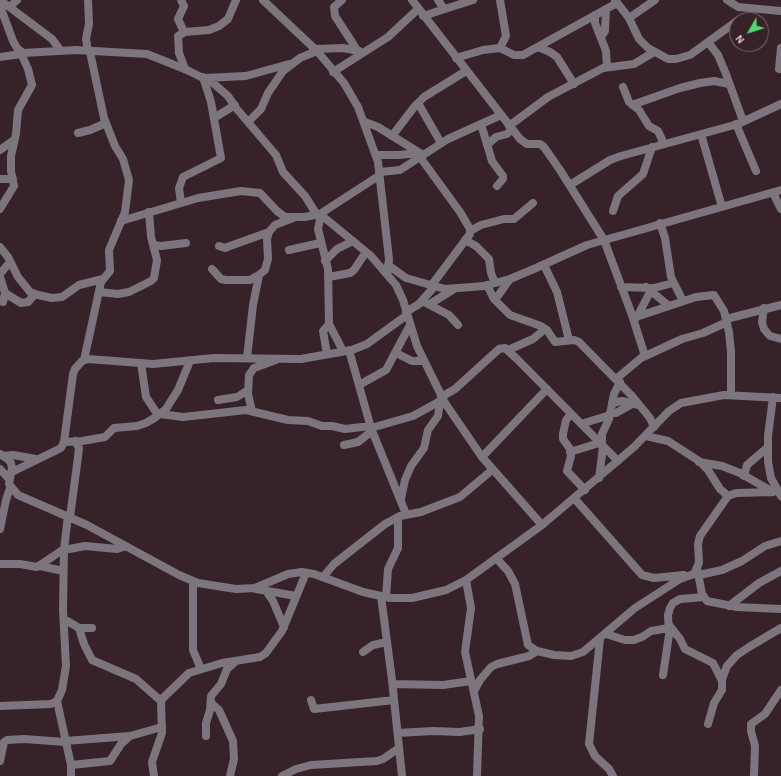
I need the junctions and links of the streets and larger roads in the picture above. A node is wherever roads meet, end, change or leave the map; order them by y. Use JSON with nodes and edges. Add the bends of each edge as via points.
{"nodes":[{"id":1,"x":0,"y":0,"type":"edge"},
{"id":2,"x":17,"y":0,"type":"edge"},
{"id":3,"x":88,"y":0,"type":"edge"},
{"id":4,"x":181,"y":0,"type":"edge"},
{"id":5,"x":236,"y":0,"type":"edge"},
{"id":6,"x":263,"y":0,"type":"edge"},
{"id":7,"x":342,"y":0,"type":"edge"},
{"id":8,"x":412,"y":0,"type":"edge"},
{"id":9,"x":473,"y":0,"type":"edge"},
{"id":10,"x":500,"y":0,"type":"edge"},
{"id":11,"x":655,"y":0,"type":"edge"},
{"id":12,"x":728,"y":0,"type":"edge"},
{"id":13,"x":616,"y":1,"type":"edge"},
{"id":14,"x":442,"y":4,"type":"edge"},
{"id":15,"x":0,"y":6,"type":"edge"},
{"id":16,"x":9,"y":7,"type":"junction"},
{"id":17,"x":744,"y":7,"type":"junction"},
{"id":18,"x":418,"y":8,"type":"junction"},
{"id":19,"x":606,"y":9,"type":"junction"},
{"id":20,"x":781,"y":11,"type":"edge"},
{"id":21,"x":741,"y":12,"type":"edge"},
{"id":22,"x":4,"y":15,"type":"junction"},
{"id":23,"x":594,"y":15,"type":"junction"},
{"id":24,"x":423,"y":16,"type":"junction"},
{"id":25,"x":629,"y":18,"type":"junction"},
{"id":26,"x":0,"y":26,"type":"edge"},
{"id":27,"x":729,"y":26,"type":"edge"},
{"id":28,"x":184,"y":32,"type":"junction"},
{"id":29,"x":601,"y":37,"type":"junction"},
{"id":30,"x":708,"y":42,"type":"junction"},
{"id":31,"x":546,"y":43,"type":"junction"},
{"id":32,"x":500,"y":48,"type":"junction"},
{"id":33,"x":538,"y":48,"type":"junction"},
{"id":34,"x":781,"y":48,"type":"edge"},
{"id":35,"x":316,"y":50,"type":"junction"},
{"id":36,"x":61,"y":51,"type":"junction"},
{"id":37,"x":89,"y":51,"type":"junction"},
{"id":38,"x":361,"y":51,"type":"junction"},
{"id":39,"x":654,"y":52,"type":"junction"},
{"id":40,"x":21,"y":53,"type":"junction"},
{"id":41,"x":554,"y":55,"type":"junction"},
{"id":42,"x":0,"y":57,"type":"edge"},
{"id":43,"x":456,"y":58,"type":"junction"},
{"id":44,"x":292,"y":63,"type":"junction"},
{"id":45,"x":607,"y":67,"type":"junction"},
{"id":46,"x":185,"y":69,"type":"junction"},
{"id":47,"x":779,"y":69,"type":"dead end"},
{"id":48,"x":466,"y":71,"type":"junction"},
{"id":49,"x":333,"y":72,"type":"junction"},
{"id":50,"x":204,"y":78,"type":"junction"},
{"id":51,"x":574,"y":84,"type":"junction"},
{"id":52,"x":729,"y":84,"type":"junction"},
{"id":53,"x":623,"y":87,"type":"dead end"},
{"id":54,"x":418,"y":103,"type":"junction"},
{"id":55,"x":781,"y":104,"type":"edge"},
{"id":56,"x":235,"y":105,"type":"junction"},
{"id":57,"x":632,"y":105,"type":"junction"},
{"id":58,"x":501,"y":115,"type":"junction"},
{"id":59,"x":214,"y":118,"type":"junction"},
{"id":60,"x":249,"y":121,"type":"junction"},
{"id":61,"x":365,"y":122,"type":"junction"},
{"id":62,"x":106,"y":123,"type":"junction"},
{"id":63,"x":739,"y":123,"type":"junction"},
{"id":64,"x":481,"y":124,"type":"junction"},
{"id":65,"x":511,"y":128,"type":"junction"},
{"id":66,"x":78,"y":132,"type":"dead end"},
{"id":67,"x":701,"y":134,"type":"junction"},
{"id":68,"x":392,"y":136,"type":"junction"},
{"id":69,"x":14,"y":140,"type":"junction"},
{"id":70,"x":441,"y":143,"type":"junction"},
{"id":71,"x":664,"y":144,"type":"junction"},
{"id":72,"x":487,"y":145,"type":"junction"},
{"id":73,"x":652,"y":147,"type":"junction"},
{"id":74,"x":0,"y":150,"type":"edge"},
{"id":75,"x":376,"y":155,"type":"junction"},
{"id":76,"x":420,"y":155,"type":"junction"},
{"id":77,"x":756,"y":171,"type":"dead end"},
{"id":78,"x":380,"y":173,"type":"junction"},
{"id":79,"x":0,"y":178,"type":"edge"},
{"id":80,"x":13,"y":179,"type":"junction"},
{"id":81,"x":570,"y":185,"type":"junction"},
{"id":82,"x":497,"y":186,"type":"dead end"},
{"id":83,"x":777,"y":191,"type":"edge"},
{"id":84,"x":181,"y":203,"type":"junction"},
{"id":85,"x":533,"y":203,"type":"dead end"},
{"id":86,"x":722,"y":207,"type":"junction"},
{"id":87,"x":0,"y":209,"type":"edge"},
{"id":88,"x":781,"y":209,"type":"edge"},
{"id":89,"x":613,"y":211,"type":"dead end"},
{"id":90,"x":150,"y":212,"type":"junction"},
{"id":91,"x":319,"y":215,"type":"junction"},
{"id":92,"x":293,"y":218,"type":"junction"},
{"id":93,"x":121,"y":222,"type":"junction"},
{"id":94,"x":660,"y":223,"type":"junction"},
{"id":95,"x":470,"y":231,"type":"junction"},
{"id":96,"x":269,"y":232,"type":"junction"},
{"id":97,"x":353,"y":240,"type":"junction"},
{"id":98,"x":465,"y":240,"type":"junction"},
{"id":99,"x":604,"y":240,"type":"junction"},
{"id":100,"x":186,"y":243,"type":"dead end"},
{"id":101,"x":154,"y":245,"type":"junction"},
{"id":102,"x":218,"y":246,"type":"dead end"},
{"id":103,"x":321,"y":246,"type":"junction"},
{"id":104,"x":0,"y":248,"type":"edge"},
{"id":105,"x":289,"y":250,"type":"dead end"},
{"id":106,"x":336,"y":250,"type":"junction"},
{"id":107,"x":366,"y":252,"type":"junction"},
{"id":108,"x":325,"y":261,"type":"junction"},
{"id":109,"x":10,"y":262,"type":"junction"},
{"id":110,"x":544,"y":265,"type":"junction"},
{"id":111,"x":388,"y":266,"type":"junction"},
{"id":112,"x":212,"y":269,"type":"dead end"},
{"id":113,"x":0,"y":274,"type":"edge"},
{"id":114,"x":259,"y":275,"type":"junction"},
{"id":115,"x":388,"y":276,"type":"junction"},
{"id":116,"x":0,"y":277,"type":"edge"},
{"id":117,"x":329,"y":277,"type":"junction"},
{"id":118,"x":103,"y":279,"type":"junction"},
{"id":119,"x":510,"y":279,"type":"junction"},
{"id":120,"x":495,"y":283,"type":"junction"},
{"id":121,"x":673,"y":283,"type":"junction"},
{"id":122,"x":433,"y":286,"type":"junction"},
{"id":123,"x":487,"y":286,"type":"junction"},
{"id":124,"x":621,"y":287,"type":"junction"},
{"id":125,"x":455,"y":289,"type":"junction"},
{"id":126,"x":648,"y":290,"type":"junction"},
{"id":127,"x":99,"y":292,"type":"junction"},
{"id":128,"x":5,"y":293,"type":"junction"},
{"id":129,"x":35,"y":294,"type":"junction"},
{"id":130,"x":495,"y":300,"type":"junction"},
{"id":131,"x":683,"y":301,"type":"junction"},
{"id":132,"x":3,"y":302,"type":"dead end"},
{"id":133,"x":426,"y":302,"type":"junction"},
{"id":134,"x":781,"y":305,"type":"edge"},
{"id":135,"x":669,"y":306,"type":"junction"},
{"id":136,"x":764,"y":308,"type":"junction"},
{"id":137,"x":407,"y":313,"type":"junction"},
{"id":138,"x":635,"y":317,"type":"junction"},
{"id":139,"x":726,"y":321,"type":"junction"},
{"id":140,"x":397,"y":322,"type":"junction"},
{"id":141,"x":329,"y":324,"type":"junction"},
{"id":142,"x":458,"y":325,"type":"dead end"},
{"id":143,"x":410,"y":326,"type":"junction"},
{"id":144,"x":545,"y":329,"type":"junction"},
{"id":145,"x":781,"y":339,"type":"edge"},
{"id":146,"x":569,"y":340,"type":"junction"},
{"id":147,"x":508,"y":350,"type":"junction"},
{"id":148,"x":346,"y":351,"type":"junction"},
{"id":149,"x":396,"y":353,"type":"junction"},
{"id":150,"x":328,"y":354,"type":"junction"},
{"id":151,"x":645,"y":356,"type":"junction"},
{"id":152,"x":247,"y":358,"type":"junction"},
{"id":153,"x":278,"y":358,"type":"junction"},
{"id":154,"x":84,"y":360,"type":"junction"},
{"id":155,"x":190,"y":360,"type":"junction"},
{"id":156,"x":424,"y":361,"type":"junction"},
{"id":157,"x":141,"y":363,"type":"junction"},
{"id":158,"x":618,"y":381,"type":"junction"},
{"id":159,"x":359,"y":385,"type":"junction"},
{"id":160,"x":547,"y":388,"type":"junction"},
{"id":161,"x":248,"y":390,"type":"junction"},
{"id":162,"x":731,"y":395,"type":"junction"},
{"id":163,"x":777,"y":397,"type":"edge"},
{"id":164,"x":441,"y":399,"type":"junction"},
{"id":165,"x":218,"y":400,"type":"dead end"},
{"id":166,"x":612,"y":403,"type":"junction"},
{"id":167,"x":636,"y":404,"type":"junction"},
{"id":168,"x":252,"y":411,"type":"junction"},
{"id":169,"x":571,"y":414,"type":"junction"},
{"id":170,"x":610,"y":414,"type":"junction"},
{"id":171,"x":159,"y":415,"type":"junction"},
{"id":172,"x":581,"y":424,"type":"junction"},
{"id":173,"x":654,"y":427,"type":"junction"},
{"id":174,"x":371,"y":428,"type":"junction"},
{"id":175,"x":646,"y":436,"type":"junction"},
{"id":176,"x":75,"y":441,"type":"junction"},
{"id":177,"x":64,"y":442,"type":"junction"},
{"id":178,"x":344,"y":445,"type":"dead end"},
{"id":179,"x":601,"y":445,"type":"junction"},
{"id":180,"x":768,"y":447,"type":"junction"},
{"id":181,"x":570,"y":452,"type":"junction"},
{"id":182,"x":2,"y":455,"type":"edge"},
{"id":183,"x":482,"y":457,"type":"junction"},
{"id":184,"x":37,"y":459,"type":"junction"},
{"id":185,"x":618,"y":461,"type":"junction"},
{"id":186,"x":698,"y":461,"type":"junction"},
{"id":187,"x":0,"y":469,"type":"edge"},
{"id":188,"x":492,"y":470,"type":"junction"},
{"id":189,"x":744,"y":476,"type":"junction"},
{"id":190,"x":599,"y":478,"type":"junction"},
{"id":191,"x":10,"y":480,"type":"junction"},
{"id":192,"x":585,"y":490,"type":"junction"},
{"id":193,"x":778,"y":495,"type":"edge"},
{"id":194,"x":728,"y":496,"type":"junction"},
{"id":195,"x":574,"y":498,"type":"junction"},
{"id":196,"x":401,"y":499,"type":"junction"},
{"id":197,"x":406,"y":514,"type":"junction"},
{"id":198,"x":69,"y":517,"type":"junction"},
{"id":199,"x":398,"y":517,"type":"junction"},
{"id":200,"x":0,"y":524,"type":"edge"},
{"id":201,"x":542,"y":525,"type":"junction"},
{"id":202,"x":780,"y":543,"type":"edge"},
{"id":203,"x":126,"y":546,"type":"junction"},
{"id":204,"x":64,"y":549,"type":"junction"},
{"id":205,"x":496,"y":558,"type":"junction"},
{"id":206,"x":0,"y":564,"type":"edge"},
{"id":207,"x":40,"y":566,"type":"junction"},
{"id":208,"x":64,"y":571,"type":"junction"},
{"id":209,"x":781,"y":571,"type":"edge"},
{"id":210,"x":306,"y":573,"type":"junction"},
{"id":211,"x":696,"y":573,"type":"junction"},
{"id":212,"x":323,"y":577,"type":"junction"},
{"id":213,"x":466,"y":580,"type":"junction"},
{"id":214,"x":193,"y":581,"type":"junction"},
{"id":215,"x":255,"y":588,"type":"junction"},
{"id":216,"x":266,"y":591,"type":"junction"},
{"id":217,"x":296,"y":596,"type":"junction"},
{"id":218,"x":384,"y":597,"type":"junction"},
{"id":219,"x":704,"y":597,"type":"junction"},
{"id":220,"x":729,"y":606,"type":"junction"},
{"id":221,"x":781,"y":609,"type":"edge"},
{"id":222,"x":64,"y":619,"type":"junction"},
{"id":223,"x":669,"y":626,"type":"junction"},
{"id":224,"x":284,"y":627,"type":"junction"},
{"id":225,"x":79,"y":628,"type":"junction"},
{"id":226,"x":92,"y":628,"type":"dead end"},
{"id":227,"x":781,"y":628,"type":"edge"},
{"id":228,"x":603,"y":636,"type":"junction"},
{"id":229,"x":387,"y":642,"type":"junction"},
{"id":230,"x":537,"y":651,"type":"junction"},
{"id":231,"x":363,"y":652,"type":"dead end"},
{"id":232,"x":235,"y":662,"type":"junction"},
{"id":233,"x":201,"y":669,"type":"junction"},
{"id":234,"x":663,"y":675,"type":"dead end"},
{"id":235,"x":722,"y":681,"type":"junction"},
{"id":236,"x":471,"y":682,"type":"junction"},
{"id":237,"x":393,"y":684,"type":"junction"},
{"id":238,"x":474,"y":691,"type":"junction"},
{"id":239,"x":779,"y":694,"type":"edge"},
{"id":240,"x":311,"y":700,"type":"dead end"},
{"id":241,"x":394,"y":700,"type":"junction"},
{"id":242,"x":57,"y":701,"type":"junction"},
{"id":243,"x":161,"y":702,"type":"junction"},
{"id":244,"x":211,"y":703,"type":"junction"},
{"id":245,"x":0,"y":706,"type":"edge"},
{"id":246,"x":708,"y":724,"type":"dead end"},
{"id":247,"x":162,"y":726,"type":"junction"},
{"id":248,"x":480,"y":729,"type":"junction"},
{"id":249,"x":398,"y":733,"type":"junction"},
{"id":250,"x":130,"y":736,"type":"junction"},
{"id":251,"x":206,"y":736,"type":"dead end"},
{"id":252,"x":65,"y":741,"type":"junction"},
{"id":253,"x":399,"y":748,"type":"junction"},
{"id":254,"x":0,"y":761,"type":"edge"},
{"id":255,"x":71,"y":765,"type":"junction"},
{"id":256,"x":71,"y":776,"type":"edge"},
{"id":257,"x":154,"y":776,"type":"edge"},
{"id":258,"x":230,"y":776,"type":"edge"},
{"id":259,"x":282,"y":776,"type":"edge"},
{"id":260,"x":402,"y":776,"type":"edge"},
{"id":261,"x":477,"y":776,"type":"edge"},
{"id":262,"x":613,"y":776,"type":"edge"},
{"id":263,"x":754,"y":776,"type":"edge"}],
"edges":[{"from":1,"to":16,"type":"street"},
{"from":2,"to":16,"type":"street"},
{"from":3,"to":37,"type":"street","via":[[89,24],[86,39]]},
{"from":4,"to":28,"type":"street","via":[[184,6],[178,19]]},
{"from":5,"to":28,"type":"street","via":[[228,19],[219,26],[209,30]]},
{"from":6,"to":35,"type":"street"},
{"from":7,"to":38,"type":"street","via":[[334,7],[335,16]]},
{"from":8,"to":18,"type":"street"},
{"from":9,"to":14,"type":"street"},
{"from":10,"to":32,"type":"street","via":[[506,36]]},
{"from":11,"to":25,"type":"street"},
{"from":12,"to":17,"type":"street","via":[[734,5]]},
{"from":13,"to":19,"type":"street"},
{"from":13,"to":25,"type":"street"},
{"from":14,"to":24,"type":"street"},
{"from":15,"to":22,"type":"street"},
{"from":16,"to":22,"type":"street"},
{"from":16,"to":36,"type":"street","via":[[52,39]]},
{"from":17,"to":20,"type":"street"},
{"from":17,"to":21,"type":"street"},
{"from":18,"to":24,"type":"street"},
{"from":18,"to":38,"type":"street","via":[[388,37]]},
{"from":19,"to":23,"type":"street"},
{"from":19,"to":29,"type":"street","via":[[605,32]]},
{"from":22,"to":26,"type":"street"},
{"from":22,"to":40,"type":"street","via":[[13,42]]},
{"from":23,"to":29,"type":"street"},
{"from":23,"to":31,"type":"street"},
{"from":24,"to":43,"type":"street"},
{"from":25,"to":39,"type":"street","via":[[639,39]]},
{"from":27,"to":30,"type":"street"},
{"from":28,"to":46,"type":"street","via":[[177,40]]},
{"from":29,"to":45,"type":"street","via":[[606,51]]},
{"from":30,"to":39,"type":"street","via":[[690,55],[676,59],[668,59]]},
{"from":30,"to":52,"type":"street","via":[[718,55]]},
{"from":31,"to":33,"type":"street"},
{"from":31,"to":41,"type":"street"},
{"from":32,"to":33,"type":"street","via":[[518,56]]},
{"from":32,"to":43,"type":"street"},
{"from":33,"to":41,"type":"street"},
{"from":34,"to":47,"type":"street"},
{"from":35,"to":38,"type":"street","via":[[343,48]]},
{"from":35,"to":44,"type":"street"},
{"from":35,"to":49,"type":"street"},
{"from":36,"to":37,"type":"street"},
{"from":36,"to":40,"type":"street"},
{"from":37,"to":46,"type":"street","via":[[147,54]]},
{"from":37,"to":62,"type":"street"},
{"from":38,"to":49,"type":"street"},
{"from":39,"to":45,"type":"street","via":[[634,64]]},
{"from":40,"to":42,"type":"street"},
{"from":40,"to":69,"type":"street","via":[[33,83],[18,110]]},
{"from":41,"to":51,"type":"street"},
{"from":43,"to":48,"type":"street"},
{"from":44,"to":50,"type":"street","via":[[246,76]]},
{"from":44,"to":60,"type":"street","via":[[283,71],[260,109]]},
{"from":45,"to":51,"type":"street"},
{"from":46,"to":50,"type":"street"},
{"from":48,"to":54,"type":"street"},
{"from":48,"to":58,"type":"street"},
{"from":49,"to":61,"type":"street","via":[[344,83]]},
{"from":50,"to":56,"type":"street","via":[[222,90]]},
{"from":50,"to":59,"type":"street"},
{"from":51,"to":65,"type":"street","via":[[548,97]]},
{"from":52,"to":57,"type":"street","via":[[714,81],[700,83]]},
{"from":52,"to":63,"type":"street"},
{"from":53,"to":57,"type":"street","via":[[626,98]]},
{"from":54,"to":68,"type":"street"},
{"from":54,"to":70,"type":"street"},
{"from":55,"to":63,"type":"street"},
{"from":56,"to":59,"type":"street"},
{"from":56,"to":60,"type":"street"},
{"from":57,"to":71,"type":"street","via":[[639,110],[649,126],[658,132]]},
{"from":58,"to":64,"type":"street"},
{"from":58,"to":65,"type":"street"},
{"from":59,"to":84,"type":"street","via":[[221,158],[183,177],[179,188]]},
{"from":60,"to":91,"type":"street","via":[[276,154],[283,172]]},
{"from":61,"to":68,"type":"street"},
{"from":61,"to":75,"type":"street"},
{"from":62,"to":66,"type":"street"},
{"from":62,"to":93,"type":"street","via":[[123,159],[129,180],[125,212]]},
{"from":63,"to":67,"type":"street"},
{"from":63,"to":77,"type":"street"},
{"from":64,"to":70,"type":"street"},
{"from":64,"to":72,"type":"street"},
{"from":65,"to":72,"type":"street","via":[[507,134],[496,137]]},
{"from":65,"to":81,"type":"street","via":[[520,140],[527,144],[540,144]]},
{"from":67,"to":71,"type":"street"},
{"from":67,"to":86,"type":"street"},
{"from":68,"to":76,"type":"street"},
{"from":69,"to":74,"type":"street"},
{"from":69,"to":80,"type":"street","via":[[11,156]]},
{"from":70,"to":76,"type":"street"},
{"from":71,"to":73,"type":"street"},
{"from":72,"to":82,"type":"street","via":[[492,161],[503,176],[503,180]]},
{"from":73,"to":81,"type":"street","via":[[610,160]]},
{"from":73,"to":89,"type":"street","via":[[643,174],[618,196]]},
{"from":75,"to":76,"type":"street"},
{"from":75,"to":78,"type":"street"},
{"from":76,"to":78,"type":"street","via":[[397,171]]},
{"from":76,"to":95,"type":"street","via":[[467,222]]},
{"from":78,"to":91,"type":"street"},
{"from":78,"to":111,"type":"street"},
{"from":79,"to":80,"type":"street"},
{"from":80,"to":87,"type":"street","via":[[14,186]]},
{"from":81,"to":99,"type":"street"},
{"from":83,"to":86,"type":"street"},
{"from":83,"to":88,"type":"street"},
{"from":84,"to":90,"type":"street"},
{"from":84,"to":92,"type":"street","via":[[223,193],[254,191],[265,197],[285,217]]},
{"from":85,"to":95,"type":"street","via":[[514,219],[481,225]]},
{"from":86,"to":94,"type":"street"},
{"from":90,"to":93,"type":"street"},
{"from":90,"to":101,"type":"street","via":[[149,222]]},
{"from":91,"to":92,"type":"street"},
{"from":91,"to":97,"type":"street"},
{"from":91,"to":103,"type":"street"},
{"from":92,"to":96,"type":"street","via":[[275,226]]},
{"from":93,"to":118,"type":"street","via":[[109,250],[110,271]]},
{"from":94,"to":99,"type":"street"},
{"from":94,"to":121,"type":"street"},
{"from":95,"to":98,"type":"street"},
{"from":96,"to":102,"type":"street","via":[[224,248]]},
{"from":96,"to":114,"type":"street","via":[[268,259],[265,270]]},
{"from":97,"to":106,"type":"street"},
{"from":97,"to":107,"type":"street"},
{"from":98,"to":120,"type":"street","via":[[476,246],[489,259]]},
{"from":98,"to":122,"type":"street"},
{"from":99,"to":110,"type":"street","via":[[586,244]]},
{"from":99,"to":124,"type":"street"},
{"from":100,"to":101,"type":"street"},
{"from":101,"to":127,"type":"street","via":[[157,260],[151,281],[129,292]]},
{"from":103,"to":105,"type":"street"},
{"from":103,"to":106,"type":"street"},
{"from":103,"to":108,"type":"street"},
{"from":104,"to":109,"type":"street"},
{"from":106,"to":108,"type":"street"},
{"from":107,"to":115,"type":"street"},
{"from":107,"to":117,"type":"street","via":[[350,273]]},
{"from":108,"to":117,"type":"street"},
{"from":109,"to":113,"type":"street"},
{"from":109,"to":129,"type":"street","via":[[18,277],[30,292]]},
{"from":110,"to":119,"type":"street"},
{"from":110,"to":146,"type":"street","via":[[557,292]]},
{"from":111,"to":115,"type":"street"},
{"from":111,"to":122,"type":"street","via":[[406,278]]},
{"from":112,"to":114,"type":"street","via":[[226,280],[250,280]]},
{"from":114,"to":152,"type":"street","via":[[252,305]]},
{"from":115,"to":137,"type":"street","via":[[396,285]]},
{"from":116,"to":128,"type":"street"},
{"from":117,"to":141,"type":"street"},
{"from":118,"to":127,"type":"street"},
{"from":118,"to":129,"type":"street","via":[[79,285],[62,297],[52,298]]},
{"from":119,"to":120,"type":"street"},
{"from":119,"to":130,"type":"street"},
{"from":120,"to":123,"type":"street"},
{"from":121,"to":126,"type":"street"},
{"from":121,"to":131,"type":"street"},
{"from":122,"to":125,"type":"street"},
{"from":122,"to":133,"type":"street"},
{"from":123,"to":125,"type":"street"},
{"from":123,"to":130,"type":"street"},
{"from":124,"to":126,"type":"street"},
{"from":124,"to":138,"type":"street"},
{"from":125,"to":133,"type":"street"},
{"from":126,"to":135,"type":"street"},
{"from":126,"to":138,"type":"street"},
{"from":127,"to":154,"type":"street"},
{"from":128,"to":129,"type":"street","via":[[21,304],[28,302]]},
{"from":128,"to":132,"type":"street"},
{"from":130,"to":144,"type":"street","via":[[510,315]]},
{"from":131,"to":135,"type":"street"},
{"from":131,"to":139,"type":"street","via":[[714,295],[724,310]]},
{"from":133,"to":137,"type":"street"},
{"from":133,"to":142,"type":"street","via":[[452,317]]},
{"from":134,"to":136,"type":"street"},
{"from":135,"to":138,"type":"street"},
{"from":136,"to":139,"type":"street"},
{"from":136,"to":145,"type":"street","via":[[764,330],[770,336]]},
{"from":137,"to":140,"type":"street"},
{"from":137,"to":143,"type":"street"},
{"from":138,"to":151,"type":"street"},
{"from":139,"to":151,"type":"street"},
{"from":139,"to":162,"type":"street","via":[[731,352]]},
{"from":140,"to":143,"type":"street"},
{"from":140,"to":148,"type":"street","via":[[367,344]]},
{"from":141,"to":148,"type":"street"},
{"from":141,"to":150,"type":"street","via":[[323,332]]},
{"from":143,"to":149,"type":"street"},
{"from":143,"to":156,"type":"street"},
{"from":144,"to":146,"type":"street","via":[[555,342]]},
{"from":144,"to":147,"type":"street","via":[[534,339]]},
{"from":146,"to":158,"type":"street","via":[[579,342]]},
{"from":147,"to":160,"type":"street"},
{"from":147,"to":164,"type":"street","via":[[499,349],[456,389]]},
{"from":148,"to":150,"type":"street"},
{"from":148,"to":159,"type":"street"},
{"from":149,"to":156,"type":"street","via":[[412,361]]},
{"from":149,"to":159,"type":"street","via":[[386,370]]},
{"from":150,"to":153,"type":"street","via":[[301,359]]},
{"from":151,"to":158,"type":"street","via":[[630,366]]},
{"from":152,"to":153,"type":"street"},
{"from":152,"to":155,"type":"street"},
{"from":153,"to":161,"type":"street","via":[[251,370]]},
{"from":154,"to":157,"type":"street"},
{"from":154,"to":177,"type":"street","via":[[77,365],[73,374]]},
{"from":155,"to":157,"type":"street"},
{"from":155,"to":171,"type":"street","via":[[178,390]]},
{"from":156,"to":164,"type":"street"},
{"from":157,"to":171,"type":"street","via":[[146,397]]},
{"from":158,"to":166,"type":"street"},
{"from":158,"to":167,"type":"street"},
{"from":159,"to":174,"type":"street"},
{"from":160,"to":169,"type":"street"},
{"from":160,"to":183,"type":"street"},
{"from":161,"to":165,"type":"street","via":[[237,397]]},
{"from":161,"to":168,"type":"street"},
{"from":162,"to":163,"type":"street"},
{"from":162,"to":173,"type":"street","via":[[681,403]]},
{"from":163,"to":180,"type":"street"},
{"from":164,"to":174,"type":"street","via":[[413,416]]},
{"from":164,"to":183,"type":"street"},
{"from":164,"to":196,"type":"street","via":[[438,416],[428,430],[424,448],[411,466]]},
{"from":166,"to":167,"type":"street","via":[[622,401]]},
{"from":166,"to":170,"type":"street"},
{"from":167,"to":170,"type":"street"},
{"from":167,"to":173,"type":"street"},
{"from":168,"to":171,"type":"street","via":[[212,412],[183,417]]},
{"from":168,"to":174,"type":"street","via":[[345,430]]},
{"from":169,"to":172,"type":"street"},
{"from":169,"to":181,"type":"street","via":[[564,425],[563,439]]},
{"from":170,"to":172,"type":"street"},
{"from":170,"to":179,"type":"street","via":[[602,434]]},
{"from":171,"to":176,"type":"street","via":[[146,423],[128,428],[114,428],[105,436]]},
{"from":172,"to":179,"type":"street"},
{"from":173,"to":175,"type":"street"},
{"from":174,"to":178,"type":"street","via":[[358,442]]},
{"from":174,"to":196,"type":"street"},
{"from":175,"to":185,"type":"street"},
{"from":175,"to":186,"type":"street","via":[[668,440]]},
{"from":176,"to":177,"type":"street"},
{"from":176,"to":198,"type":"street","via":[[78,457]]},
{"from":177,"to":184,"type":"street","via":[[57,450]]},
{"from":179,"to":181,"type":"street"},
{"from":179,"to":185,"type":"street"},
{"from":179,"to":190,"type":"street"},
{"from":180,"to":189,"type":"street","via":[[747,465]]},
{"from":180,"to":193,"type":"street","via":[[769,470]]},
{"from":181,"to":192,"type":"street","via":[[567,471]]},
{"from":182,"to":184,"type":"street"},
{"from":182,"to":191,"type":"street","via":[[11,463]]},
{"from":183,"to":188,"type":"street"},
{"from":184,"to":191,"type":"street"},
{"from":185,"to":190,"type":"street"},
{"from":186,"to":189,"type":"street","via":[[722,466]]},
{"from":186,"to":194,"type":"street"},
{"from":187,"to":191,"type":"street"},
{"from":188,"to":197,"type":"street","via":[[460,497],[439,506]]},
{"from":188,"to":201,"type":"street"},
{"from":189,"to":193,"type":"street"},
{"from":190,"to":192,"type":"street"},
{"from":191,"to":198,"type":"street","via":[[18,495]]},
{"from":191,"to":200,"type":"street"},
{"from":192,"to":195,"type":"street"},
{"from":193,"to":194,"type":"street","via":[[736,493]]},
{"from":194,"to":211,"type":"street","via":[[700,536]]},
{"from":195,"to":201,"type":"street"},
{"from":195,"to":211,"type":"street","via":[[642,576],[654,578]]},
{"from":196,"to":197,"type":"street"},
{"from":197,"to":199,"type":"street"},
{"from":198,"to":203,"type":"street"},
{"from":198,"to":204,"type":"street"},
{"from":199,"to":212,"type":"street","via":[[385,524],[334,564]]},
{"from":199,"to":218,"type":"street","via":[[398,548],[388,569]]},
{"from":201,"to":205,"type":"street"},
{"from":202,"to":211,"type":"street","via":[[765,546],[722,570]]},
{"from":203,"to":204,"type":"street","via":[[117,549],[85,546]]},
{"from":203,"to":214,"type":"street"},
{"from":204,"to":207,"type":"street"},
{"from":204,"to":208,"type":"street"},
{"from":205,"to":213,"type":"street"},
{"from":205,"to":230,"type":"street","via":[[508,570],[515,584],[526,640],[530,648]]},
{"from":206,"to":207,"type":"street"},
{"from":207,"to":208,"type":"street"},
{"from":208,"to":222,"type":"street"},
{"from":209,"to":220,"type":"street","via":[[759,583]]},
{"from":210,"to":212,"type":"street"},
{"from":210,"to":215,"type":"street","via":[[288,574]]},
{"from":210,"to":217,"type":"street"},
{"from":211,"to":219,"type":"street"},
{"from":211,"to":228,"type":"street","via":[[680,579],[636,608]]},
{"from":212,"to":218,"type":"street"},
{"from":213,"to":218,"type":"street","via":[[432,594],[412,598]]},
{"from":213,"to":236,"type":"street","via":[[471,608],[465,652]]},
{"from":214,"to":215,"type":"street","via":[[236,589]]},
{"from":214,"to":233,"type":"street","via":[[194,650]]},
{"from":215,"to":216,"type":"street"},
{"from":216,"to":217,"type":"street"},
{"from":216,"to":224,"type":"street"},
{"from":217,"to":224,"type":"street"},
{"from":218,"to":229,"type":"street"},
{"from":219,"to":220,"type":"street","via":[[712,603]]},
{"from":219,"to":223,"type":"street","via":[[689,597],[673,603],[668,615]]},
{"from":220,"to":221,"type":"street"},
{"from":222,"to":225,"type":"street"},
{"from":222,"to":242,"type":"street","via":[[66,666],[62,690]]},
{"from":223,"to":228,"type":"street","via":[[651,631],[634,640]]},
{"from":223,"to":234,"type":"street"},
{"from":223,"to":235,"type":"street","via":[[685,649],[713,663]]},
{"from":224,"to":232,"type":"street","via":[[260,657]]},
{"from":225,"to":226,"type":"street"},
{"from":225,"to":243,"type":"street","via":[[92,660],[136,679]]},
{"from":227,"to":235,"type":"street","via":[[737,655],[727,666]]},
{"from":228,"to":230,"type":"street","via":[[583,652],[571,656]]},
{"from":228,"to":262,"type":"street","via":[[589,744],[595,756]]},
{"from":229,"to":231,"type":"street","via":[[373,645]]},
{"from":229,"to":237,"type":"street"},
{"from":230,"to":238,"type":"street","via":[[529,656],[491,667]]},
{"from":232,"to":233,"type":"street"},
{"from":232,"to":244,"type":"street","via":[[227,669],[221,684],[213,692]]},
{"from":233,"to":243,"type":"street","via":[[188,673]]},
{"from":235,"to":246,"type":"street","via":[[722,690]]},
{"from":236,"to":237,"type":"street","via":[[443,685]]},
{"from":236,"to":238,"type":"street"},
{"from":237,"to":241,"type":"street"},
{"from":238,"to":248,"type":"street"},
{"from":239,"to":263,"type":"street","via":[[765,714],[751,724]]},
{"from":240,"to":241,"type":"street","via":[[314,709]]},
{"from":241,"to":249,"type":"street"},
{"from":242,"to":245,"type":"street","via":[[45,705]]},
{"from":242,"to":252,"type":"street"},
{"from":243,"to":247,"type":"street"},
{"from":244,"to":251,"type":"street"},
{"from":244,"to":258,"type":"street","via":[[222,716],[233,741],[234,759]]},
{"from":247,"to":250,"type":"street"},
{"from":247,"to":257,"type":"street","via":[[158,750],[152,762]]},
{"from":248,"to":249,"type":"street","via":[[460,732]]},
{"from":248,"to":261,"type":"street"},
{"from":249,"to":253,"type":"street"},
{"from":250,"to":252,"type":"street"},
{"from":250,"to":255,"type":"street","via":[[121,744],[110,761]]},
{"from":252,"to":254,"type":"street","via":[[6,740]]},
{"from":252,"to":255,"type":"street"},
{"from":253,"to":259,"type":"street","via":[[377,761],[311,765]]},
{"from":253,"to":260,"type":"street"},
{"from":255,"to":256,"type":"street"}]}
